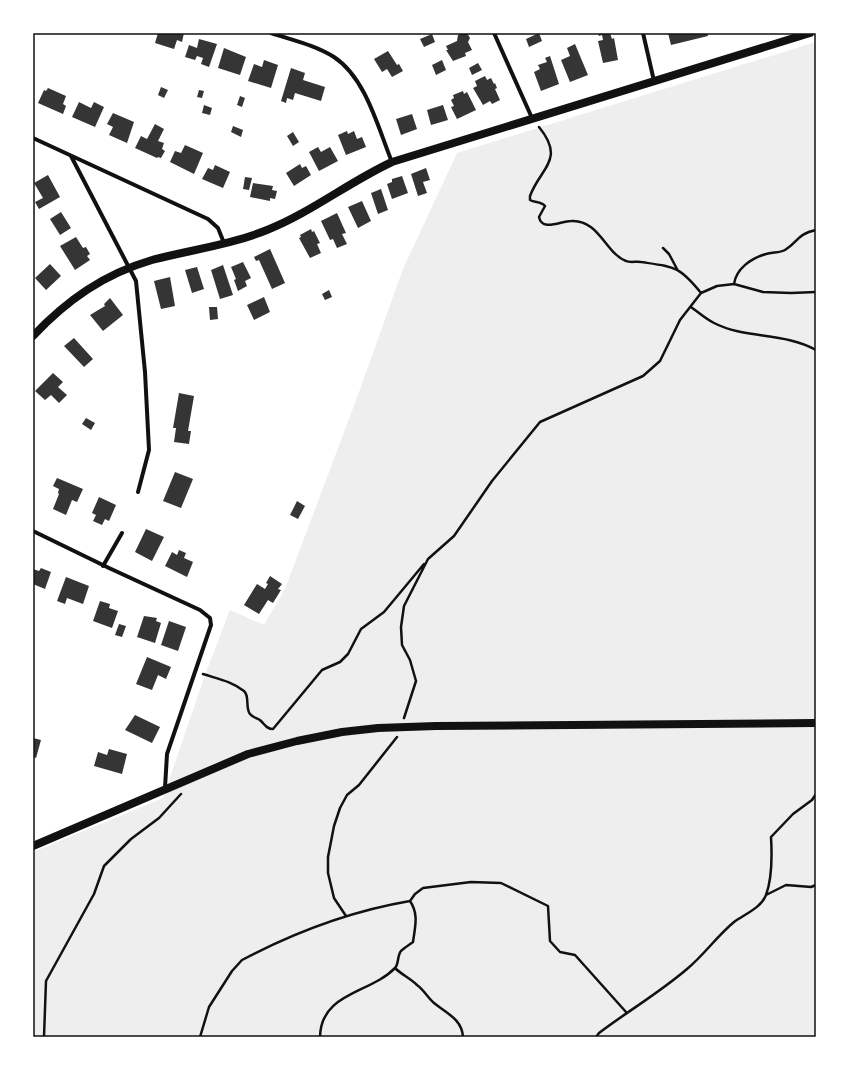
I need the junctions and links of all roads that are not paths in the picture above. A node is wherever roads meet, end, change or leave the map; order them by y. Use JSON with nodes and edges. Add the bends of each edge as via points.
{"nodes":[{"id":1,"x":271,"y":33,"type":"edge"},
{"id":2,"x":494,"y":33,"type":"edge"},
{"id":3,"x":643,"y":33,"type":"edge"},
{"id":4,"x":810,"y":33,"type":"edge"},
{"id":5,"x":654,"y":81,"type":"junction"},
{"id":6,"x":532,"y":118,"type":"junction"},
{"id":7,"x":33,"y":138,"type":"edge"},
{"id":8,"x":71,"y":156,"type":"junction"},
{"id":9,"x":392,"y":162,"type":"junction"},
{"id":10,"x":224,"y":243,"type":"junction"},
{"id":11,"x":130,"y":267,"type":"junction"},
{"id":12,"x":33,"y":336,"type":"edge"},
{"id":13,"x":138,"y":492,"type":"dead end"},
{"id":14,"x":33,"y":531,"type":"edge"},
{"id":15,"x":122,"y":533,"type":"dead end"},
{"id":16,"x":103,"y":566,"type":"junction"},
{"id":17,"x":816,"y":723,"type":"edge"},
{"id":18,"x":165,"y":788,"type":"junction"},
{"id":19,"x":33,"y":846,"type":"edge"}],
"edges":[{"from":1,"to":9,"type":"street","via":[[318,49],[345,66],[362,90]]},
{"from":2,"to":6,"type":"street"},
{"from":3,"to":5,"type":"street"},
{"from":4,"to":5,"type":"main road"},
{"from":5,"to":6,"type":"main road"},
{"from":6,"to":9,"type":"main road"},
{"from":7,"to":8,"type":"street"},
{"from":8,"to":10,"type":"street","via":[[208,219],[218,228]]},
{"from":8,"to":11,"type":"street"},
{"from":9,"to":10,"type":"main road","via":[[275,227]]},
{"from":10,"to":11,"type":"main road"},
{"from":11,"to":12,"type":"main road","via":[[78,294]]},
{"from":11,"to":13,"type":"street","via":[[136,281],[149,450]]},
{"from":14,"to":16,"type":"street"},
{"from":15,"to":16,"type":"street"},
{"from":16,"to":18,"type":"street","via":[[200,610],[208,615],[211,625],[167,754]]},
{"from":17,"to":18,"type":"main road","via":[[403,727],[342,732],[248,754]]},
{"from":18,"to":19,"type":"main road"}]}
